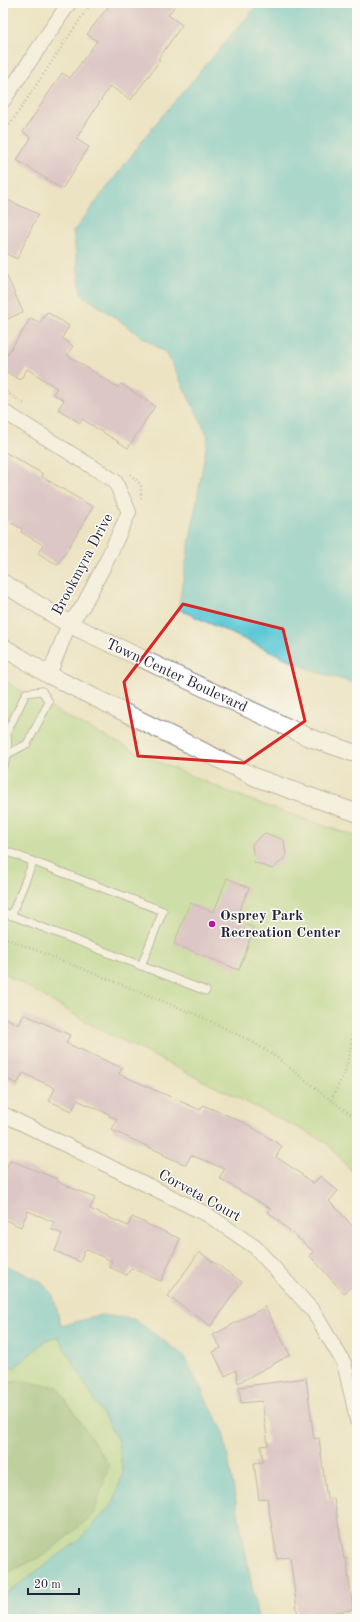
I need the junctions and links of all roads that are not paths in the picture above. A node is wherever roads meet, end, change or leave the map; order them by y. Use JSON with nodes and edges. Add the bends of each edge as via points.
{"nodes":[{"id":1,"x":63,"y":5,"type":"edge"},
{"id":2,"x":3,"y":101,"type":"edge"},
{"id":3,"x":3,"y":411,"type":"edge"},
{"id":4,"x":3,"y":583,"type":"edge"},
{"id":5,"x":69,"y":624,"type":"junction"},
{"id":6,"x":3,"y":647,"type":"edge"},
{"id":7,"x":45,"y":683,"type":"junction"},
{"id":8,"x":8,"y":754,"type":"junction"},
{"id":9,"x":357,"y":754,"type":"edge"},
{"id":10,"x":3,"y":766,"type":"edge"},
{"id":11,"x":357,"y":813,"type":"edge"},
{"id":12,"x":3,"y":850,"type":"edge"},
{"id":13,"x":33,"y":862,"type":"junction"},
{"id":14,"x":3,"y":912,"type":"edge"},
{"id":15,"x":11,"y":916,"type":"junction"},
{"id":16,"x":141,"y":966,"type":"junction"},
{"id":17,"x":206,"y":991,"type":"dead end"},
{"id":18,"x":3,"y":1114,"type":"edge"},
{"id":19,"x":355,"y":1400,"type":"edge"},
{"id":20,"x":357,"y":1420,"type":"edge"}],
"edges":[{"from":1,"to":2,"type":"street"},
{"from":3,"to":5,"type":"street","name":"Brookmyra Drive","via":[[115,481],[129,512],[107,560]]},
{"from":4,"to":5,"type":"street","name":"Town Center Boulevard"},
{"from":5,"to":7,"type":"street","name":"Brookmyra Drive"},
{"from":5,"to":9,"type":"street","name":"Town Center Boulevard","via":[[308,737]]},
{"from":6,"to":7,"type":"street"},
{"from":7,"to":8,"type":"lane","via":[[26,693],[7,732]]},
{"from":7,"to":8,"type":"lane","via":[[49,702],[46,709],[27,744]]},
{"from":7,"to":11,"type":"street","via":[[257,778]]},
{"from":8,"to":10,"type":"lane"},
{"from":12,"to":13,"type":"lane"},
{"from":13,"to":15,"type":"lane"},
{"from":13,"to":16,"type":"lane","via":[[163,911]]},
{"from":14,"to":15,"type":"lane"},
{"from":15,"to":16,"type":"lane"},
{"from":16,"to":17,"type":"lane"},
{"from":18,"to":19,"type":"street","name":"Corveta Court","via":[[208,1215],[255,1247],[313,1311],[344,1363]]},
{"from":19,"to":20,"type":"street","name":"Corveta Court"}]}
